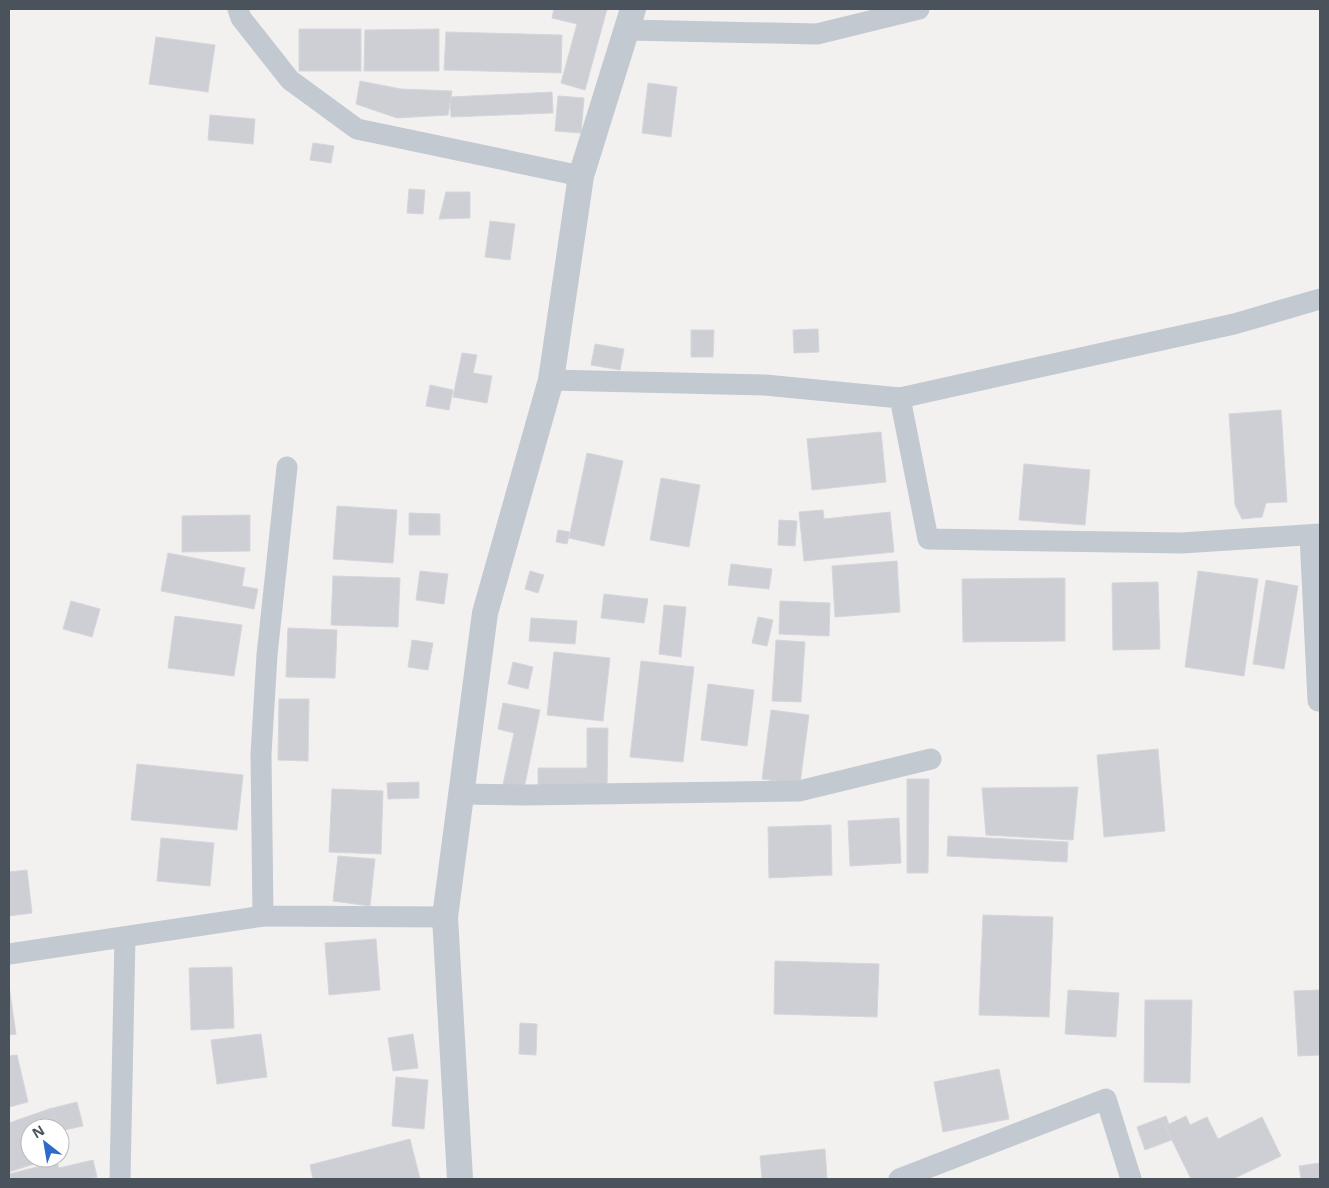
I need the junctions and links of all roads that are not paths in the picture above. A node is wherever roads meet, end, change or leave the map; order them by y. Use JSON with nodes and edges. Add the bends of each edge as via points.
{"nodes":[{"id":1,"x":238,"y":9,"type":"edge"},
{"id":2,"x":919,"y":9,"type":"edge"},
{"id":3,"x":630,"y":19,"type":"edge"},
{"id":4,"x":581,"y":176,"type":"junction"},
{"id":5,"x":1320,"y":299,"type":"edge"},
{"id":6,"x":551,"y":380,"type":"junction"},
{"id":7,"x":900,"y":398,"type":"junction"},
{"id":8,"x":287,"y":467,"type":"dead end"},
{"id":9,"x":1315,"y":535,"type":"edge"},
{"id":10,"x":1318,"y":701,"type":"dead end"},
{"id":11,"x":931,"y":760,"type":"dead end"},
{"id":12,"x":462,"y":794,"type":"junction"},
{"id":13,"x":263,"y":916,"type":"junction"},
{"id":14,"x":445,"y":916,"type":"junction"},
{"id":15,"x":125,"y":937,"type":"junction"},
{"id":16,"x":9,"y":954,"type":"edge"},
{"id":17,"x":120,"y":1179,"type":"edge"},
{"id":18,"x":460,"y":1179,"type":"edge"},
{"id":19,"x":900,"y":1179,"type":"edge"},
{"id":20,"x":1131,"y":1179,"type":"edge"}],
"edges":[{"from":1,"to":4,"type":"street","via":[[241,18],[290,80],[357,129]]},
{"from":2,"to":3,"type":"street","via":[[817,34]]},
{"from":3,"to":4,"type":"street"},
{"from":4,"to":6,"type":"street"},
{"from":5,"to":7,"type":"street","via":[[1234,324]]},
{"from":6,"to":7,"type":"street","via":[[765,386]]},
{"from":6,"to":12,"type":"street","via":[[485,613]]},
{"from":7,"to":9,"type":"street","via":[[928,539],[1182,543]]},
{"from":8,"to":13,"type":"street","via":[[267,655],[261,754]]},
{"from":9,"to":10,"type":"street"},
{"from":11,"to":12,"type":"street","via":[[798,791]]},
{"from":12,"to":14,"type":"street"},
{"from":13,"to":14,"type":"street"},
{"from":13,"to":15,"type":"street"},
{"from":14,"to":18,"type":"street"},
{"from":15,"to":16,"type":"street"},
{"from":15,"to":17,"type":"street"},
{"from":19,"to":20,"type":"street","via":[[1106,1099]]}]}
